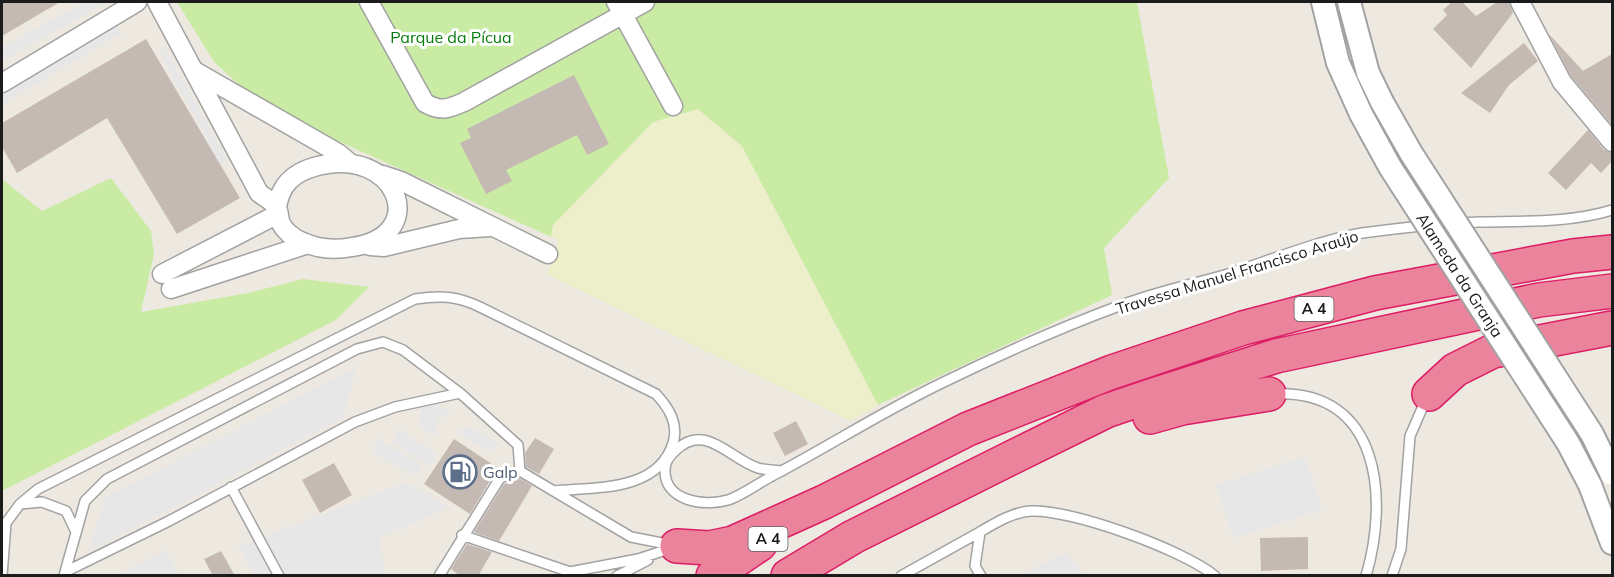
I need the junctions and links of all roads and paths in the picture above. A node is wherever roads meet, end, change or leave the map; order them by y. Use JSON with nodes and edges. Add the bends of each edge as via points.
{"nodes":[{"id":1,"x":137,"y":2,"type":"edge"},
{"id":2,"x":157,"y":2,"type":"edge"},
{"id":3,"x":369,"y":2,"type":"edge"},
{"id":4,"x":645,"y":2,"type":"edge"},
{"id":5,"x":1323,"y":2,"type":"edge"},
{"id":6,"x":1349,"y":2,"type":"edge"},
{"id":7,"x":1520,"y":2,"type":"edge"},
{"id":8,"x":619,"y":8,"type":"edge"},
{"id":9,"x":192,"y":69,"type":"junction"},
{"id":10,"x":2,"y":83,"type":"edge"},
{"id":11,"x":673,"y":106,"type":"dead end"},
{"id":12,"x":1612,"y":142,"type":"edge"},
{"id":13,"x":350,"y":163,"type":"junction"},
{"id":14,"x":383,"y":176,"type":"junction"},
{"id":15,"x":1612,"y":210,"type":"edge"},
{"id":16,"x":277,"y":211,"type":"junction"},
{"id":17,"x":491,"y":227,"type":"junction"},
{"id":18,"x":308,"y":244,"type":"junction"},
{"id":19,"x":365,"y":245,"type":"junction"},
{"id":20,"x":1612,"y":252,"type":"edge"},
{"id":21,"x":548,"y":254,"type":"dead end"},
{"id":22,"x":1612,"y":291,"type":"edge"},
{"id":23,"x":1612,"y":328,"type":"edge"},
{"id":24,"x":460,"y":393,"type":"junction"},
{"id":25,"x":1269,"y":394,"type":"joint"},
{"id":26,"x":1429,"y":394,"type":"joint"},
{"id":27,"x":669,"y":456,"type":"junction"},
{"id":28,"x":1009,"y":459,"type":"junction"},
{"id":29,"x":520,"y":471,"type":"junction"},
{"id":30,"x":782,"y":471,"type":"junction"},
{"id":31,"x":1612,"y":475,"type":"edge"},
{"id":32,"x":231,"y":487,"type":"junction"},
{"id":33,"x":554,"y":491,"type":"junction"},
{"id":34,"x":824,"y":502,"type":"junction"},
{"id":35,"x":20,"y":504,"type":"junction"},
{"id":36,"x":76,"y":532,"type":"junction"},
{"id":37,"x":980,"y":532,"type":"junction"},
{"id":38,"x":462,"y":535,"type":"junction"},
{"id":39,"x":1612,"y":543,"type":"edge"},
{"id":40,"x":677,"y":546,"type":"junction"},
{"id":41,"x":65,"y":574,"type":"edge"},
{"id":42,"x":2,"y":576,"type":"edge"},
{"id":43,"x":279,"y":576,"type":"edge"},
{"id":44,"x":439,"y":576,"type":"edge"},
{"id":45,"x":617,"y":576,"type":"edge"},
{"id":46,"x":713,"y":576,"type":"edge"},
{"id":47,"x":788,"y":576,"type":"edge"},
{"id":48,"x":901,"y":576,"type":"edge"},
{"id":49,"x":981,"y":576,"type":"edge"},
{"id":50,"x":1215,"y":576,"type":"edge"},
{"id":51,"x":1366,"y":576,"type":"edge"},
{"id":52,"x":1392,"y":576,"type":"edge"}],
"edges":[{"from":1,"to":10,"type":"street"},
{"from":2,"to":9,"type":"street"},
{"from":3,"to":8,"type":"street","via":[[425,103],[438,110],[464,102]]},
{"from":4,"to":8,"type":"street"},
{"from":5,"to":39,"type":"street","name":"Alameda da Granja","bridge":true,"via":[[1338,63],[1361,114],[1390,167],[1568,443],[1590,485]]},
{"from":6,"to":31,"type":"street","name":"Alameda da Granja","bridge":true,"via":[[1368,73],[1382,102],[1592,435]]},
{"from":7,"to":12,"type":"street","via":[[1562,82]]},
{"from":8,"to":11,"type":"street"},
{"from":9,"to":13,"type":"street"},
{"from":9,"to":16,"type":"street","via":[[259,194]]},
{"from":13,"to":14,"type":"street"},
{"from":13,"to":16,"type":"street","via":[[327,164],[295,175],[283,187]]},
{"from":14,"to":17,"type":"street","via":[[401,181]]},
{"from":14,"to":19,"type":"street","via":[[396,196],[396,215],[382,238]]},
{"from":15,"to":30,"type":"lane","name":"Travessa Manuel Francisco Araújo","via":[[1536,222],[1437,224],[1359,234],[1130,302],[1022,345],[883,412]]},
{"from":16,"to":18,"type":"street","via":[[288,232]]},
{"from":16,"to":18,"type":"street","via":[[167,281]]},
{"from":17,"to":19,"type":"street","via":[[459,229],[384,247]]},
{"from":17,"to":21,"type":"street"},
{"from":18,"to":19,"type":"street","via":[[340,249]]},
{"from":20,"to":34,"type":"highway","number":"A 4","via":[[1572,255],[1375,293],[1243,328],[1016,409]]},
{"from":22,"to":28,"type":"highway","number":"A 4","via":[[1539,300],[1276,356],[1106,411]]},
{"from":23,"to":26,"type":"highway","via":[[1493,351],[1455,370]]},
{"from":24,"to":29,"type":"lane","via":[[518,445]]},
{"from":24,"to":32,"type":"lane","via":[[395,407],[355,422]]},
{"from":24,"to":36,"type":"lane","via":[[403,350],[383,342],[357,349],[107,479],[85,501]]},
{"from":25,"to":28,"type":"highway","via":[[1182,408]]},
{"from":25,"to":51,"type":"lane","via":[[1317,398],[1340,412],[1364,440],[1377,492],[1373,553]]},
{"from":26,"to":52,"type":"lane","via":[[1410,436],[1401,549]]},
{"from":27,"to":30,"type":"lane","via":[[694,439],[713,442],[758,468]]},
{"from":27,"to":30,"type":"lane","name":"Travessa Manuel Francisco Araújo","via":[[665,468],[668,485],[681,499],[700,502],[728,500]]},
{"from":27,"to":33,"type":"lane","via":[[653,474],[624,484]]},
{"from":27,"to":35,"type":"lane","name":"Travessa Manuel Francisco Araújo","via":[[675,436],[670,410],[656,394],[480,307],[458,297],[440,295],[416,299],[38,489]]},
{"from":28,"to":47,"type":"highway","number":"A 4","via":[[853,537]]},
{"from":29,"to":33,"type":"lane"},
{"from":29,"to":38,"type":"lane","via":[[500,478]]},
{"from":32,"to":41,"type":"lane"},
{"from":32,"to":43,"type":"lane"},
{"from":33,"to":40,"type":"lane","via":[[631,537]]},
{"from":34,"to":40,"type":"highway","via":[[733,543],[709,549]]},
{"from":34,"to":46,"type":"highway","number":"A 4"},
{"from":35,"to":36,"type":"lane","via":[[42,502],[66,511]]},
{"from":35,"to":42,"type":"lane","via":[[6,522]]},
{"from":36,"to":41,"type":"lane"},
{"from":37,"to":48,"type":"lane"},
{"from":37,"to":49,"type":"lane","via":[[975,566]]},
{"from":37,"to":50,"type":"lane","via":[[1028,511],[1057,512],[1192,560]]},
{"from":38,"to":40,"type":"lane","via":[[570,572],[638,559]]},
{"from":38,"to":44,"type":"lane"},
{"from":40,"to":45,"type":"lane"}]}
